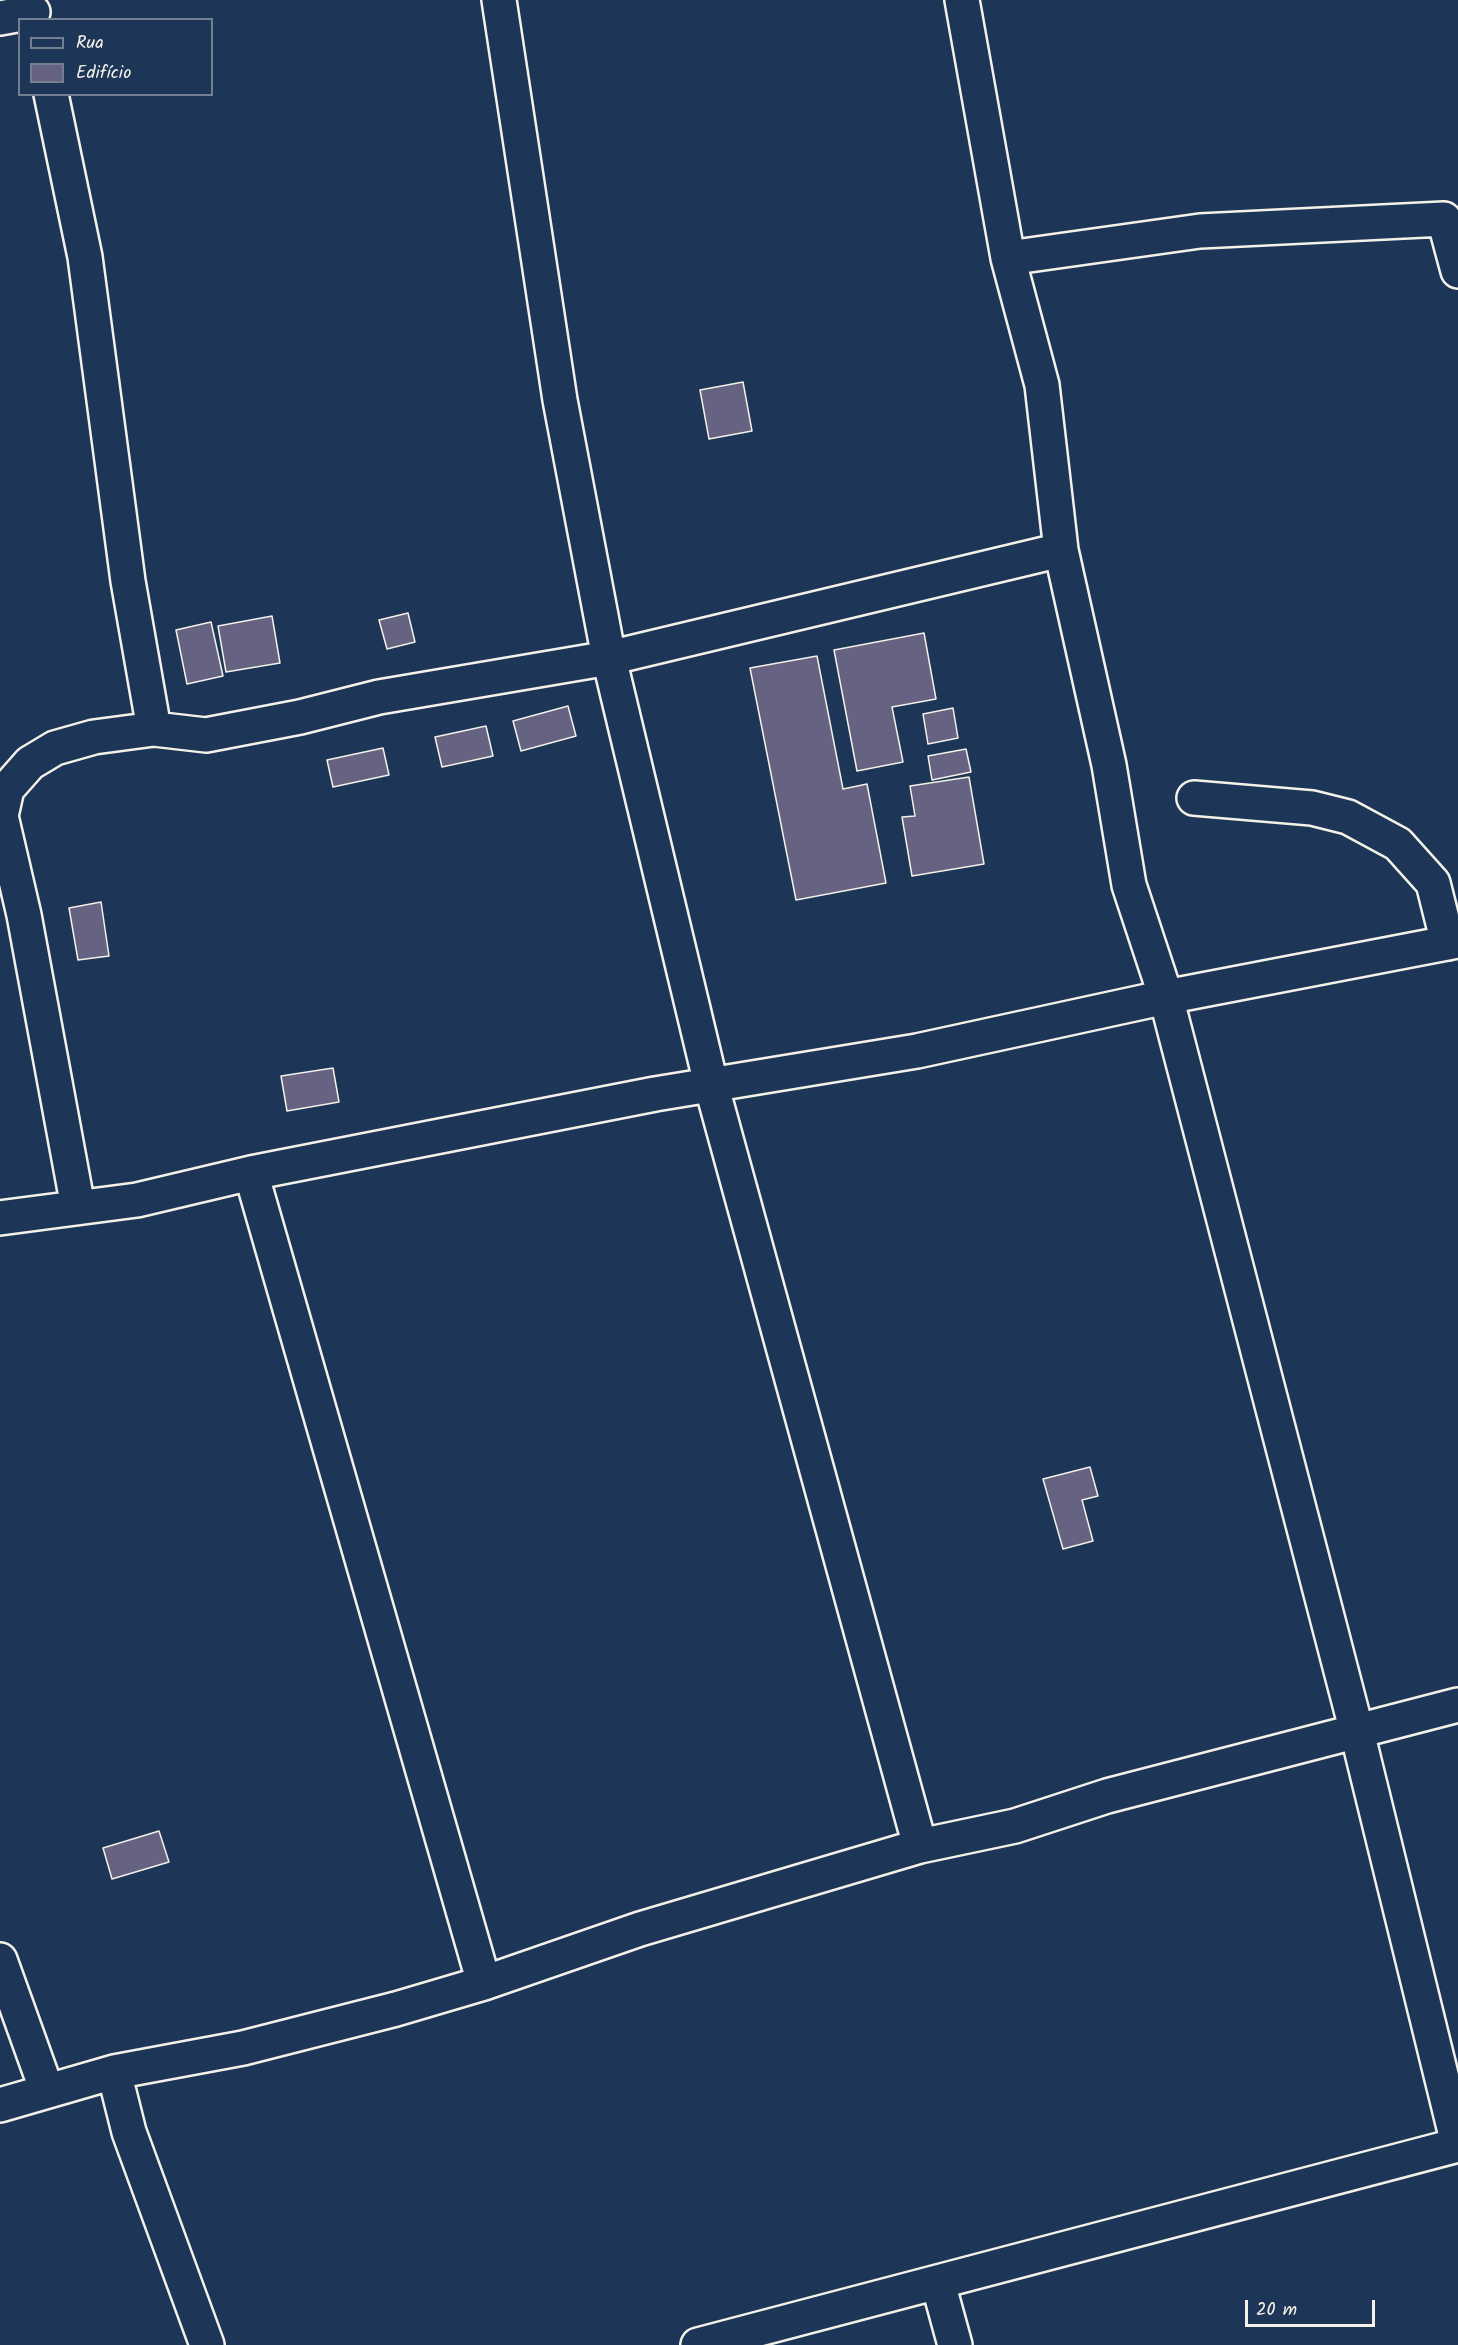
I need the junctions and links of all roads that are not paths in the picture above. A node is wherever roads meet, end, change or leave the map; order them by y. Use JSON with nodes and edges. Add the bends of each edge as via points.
{"nodes":[{"id":1,"x":499,"y":0,"type":"edge"},
{"id":2,"x":962,"y":0,"type":"edge"},
{"id":3,"x":32,"y":10,"type":"edge"},
{"id":4,"x":0,"y":18,"type":"edge"},
{"id":5,"x":51,"y":96,"type":"edge"},
{"id":6,"x":1451,"y":218,"type":"edge"},
{"id":7,"x":1008,"y":258,"type":"junction"},
{"id":8,"x":1458,"y":271,"type":"edge"},
{"id":9,"x":1061,"y":550,"type":"junction"},
{"id":10,"x":609,"y":658,"type":"junction"},
{"id":11,"x":154,"y":729,"type":"junction"},
{"id":12,"x":1194,"y":798,"type":"dead end"},
{"id":13,"x":1453,"y":942,"type":"edge"},
{"id":14,"x":1166,"y":996,"type":"junction"},
{"id":15,"x":711,"y":1084,"type":"junction"},
{"id":16,"x":251,"y":1173,"type":"junction"},
{"id":17,"x":78,"y":1208,"type":"junction"},
{"id":18,"x":0,"y":1218,"type":"edge"},
{"id":19,"x":1458,"y":1705,"type":"edge"},
{"id":20,"x":1357,"y":1732,"type":"junction"},
{"id":21,"x":920,"y":1846,"type":"junction"},
{"id":22,"x":0,"y":1960,"type":"edge"},
{"id":23,"x":484,"y":1983,"type":"junction"},
{"id":24,"x":114,"y":2072,"type":"junction"},
{"id":25,"x":47,"y":2091,"type":"junction"},
{"id":26,"x":0,"y":2105,"type":"edge"},
{"id":27,"x":1458,"y":2145,"type":"edge"},
{"id":28,"x":938,"y":2283,"type":"junction"},
{"id":29,"x":207,"y":2345,"type":"edge"},
{"id":30,"x":698,"y":2345,"type":"edge"},
{"id":31,"x":954,"y":2345,"type":"edge"}],
"edges":[{"from":1,"to":10,"type":"street","via":[[560,400]]},
{"from":2,"to":7,"type":"street"},
{"from":3,"to":4,"type":"street"},
{"from":5,"to":11,"type":"street","via":[[85,257],[128,581]]},
{"from":6,"to":7,"type":"street","via":[[1200,231]]},
{"from":6,"to":8,"type":"street"},
{"from":7,"to":9,"type":"street","via":[[1042,385]]},
{"from":9,"to":10,"type":"street"},
{"from":9,"to":14,"type":"street","via":[[1109,765],[1129,885]]},
{"from":10,"to":11,"type":"street","via":[[379,697],[206,735]]},
{"from":10,"to":15,"type":"street"},
{"from":11,"to":17,"type":"street","via":[[94,736],[55,748],[30,763],[7,789],[1,816],[24,915]]},
{"from":12,"to":13,"type":"street","via":[[1312,808],[1348,817],[1398,844],[1433,883]]},
{"from":13,"to":14,"type":"street"},
{"from":14,"to":15,"type":"street","via":[[917,1051]]},
{"from":14,"to":20,"type":"street"},
{"from":15,"to":16,"type":"street"},
{"from":15,"to":21,"type":"street"},
{"from":16,"to":17,"type":"street","via":[[137,1200]]},
{"from":16,"to":23,"type":"street"},
{"from":17,"to":18,"type":"street"},
{"from":19,"to":20,"type":"street"},
{"from":20,"to":21,"type":"street","via":[[1107,1796],[1015,1826]]},
{"from":20,"to":27,"type":"street"},
{"from":21,"to":23,"type":"street","via":[[639,1929]]},
{"from":22,"to":25,"type":"street"},
{"from":23,"to":24,"type":"street","via":[[243,2048]]},
{"from":24,"to":25,"type":"street"},
{"from":24,"to":29,"type":"street","via":[[129,2132]]},
{"from":25,"to":26,"type":"street"},
{"from":27,"to":28,"type":"street"},
{"from":28,"to":30,"type":"street"},
{"from":28,"to":31,"type":"street"}]}
